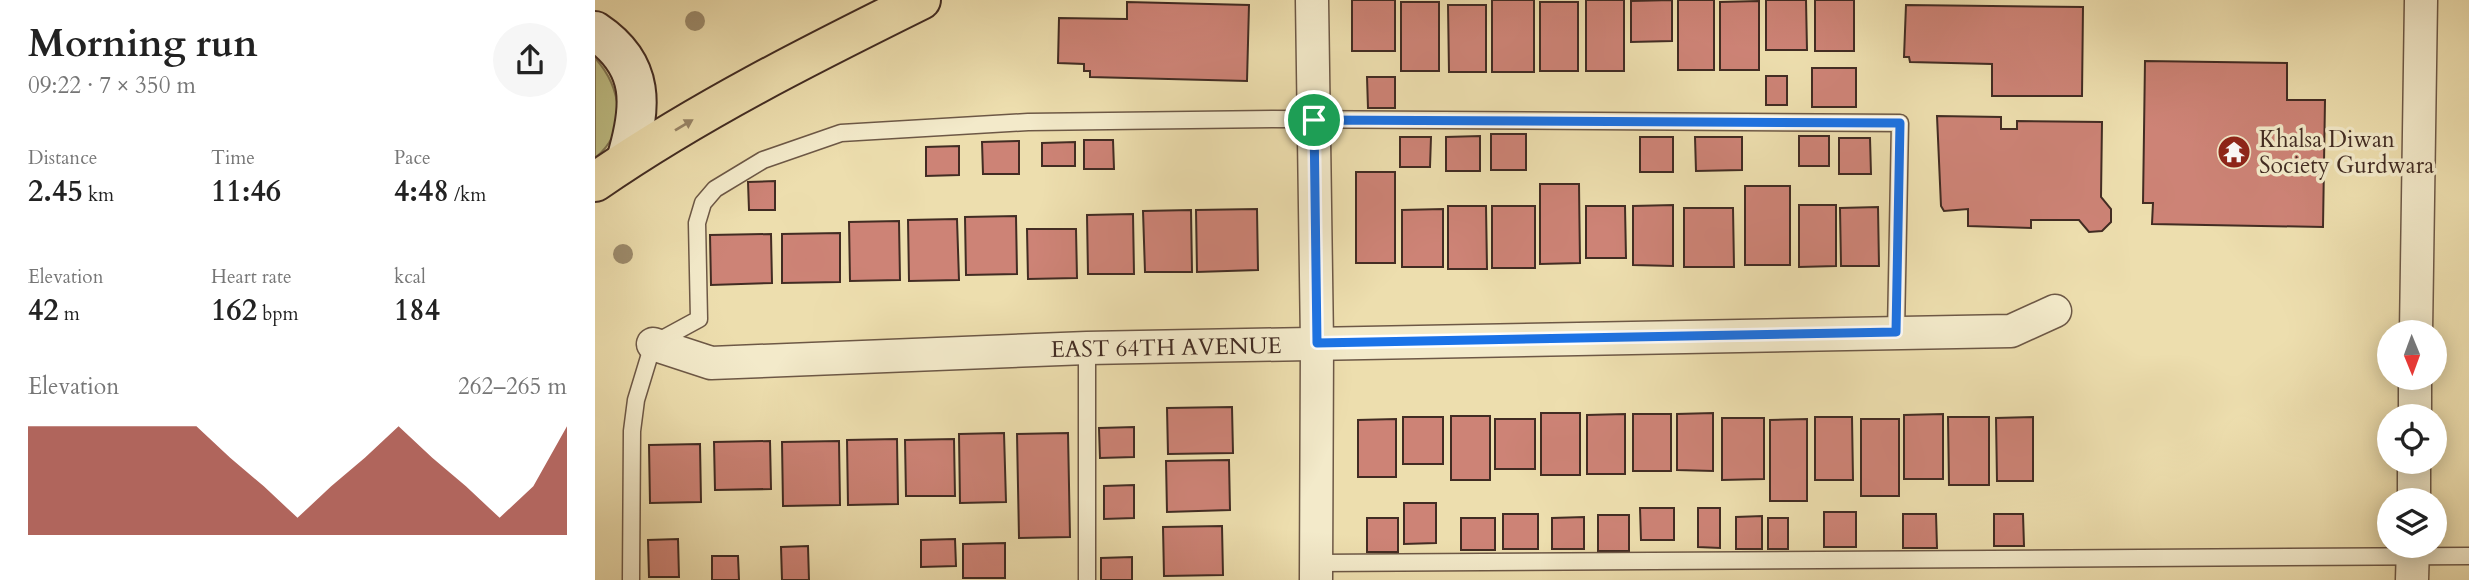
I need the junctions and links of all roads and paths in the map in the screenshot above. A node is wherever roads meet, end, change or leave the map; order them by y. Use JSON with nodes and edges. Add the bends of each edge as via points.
{"nodes":[{"id":1,"x":921,"y":0,"type":"edge"},
{"id":2,"x":1312,"y":0,"type":"edge"},
{"id":3,"x":2421,"y":0,"type":"edge"},
{"id":4,"x":595,"y":31,"type":"edge"},
{"id":5,"x":1314,"y":120,"type":"junction"},
{"id":6,"x":626,"y":160,"type":"junction"},
{"id":7,"x":595,"y":182,"type":"edge"},
{"id":8,"x":2055,"y":311,"type":"dead end"},
{"id":9,"x":2416,"y":320,"type":"edge"},
{"id":10,"x":1896,"y":332,"type":"junction"},
{"id":11,"x":1317,"y":343,"type":"junction"},
{"id":12,"x":653,"y":344,"type":"junction"},
{"id":13,"x":1087,"y":348,"type":"junction"},
{"id":14,"x":2469,"y":556,"type":"edge"},
{"id":15,"x":2413,"y":561,"type":"edge"},
{"id":16,"x":1315,"y":571,"type":"edge"},
{"id":17,"x":631,"y":580,"type":"edge"},
{"id":18,"x":1087,"y":580,"type":"edge"}],
"edges":[{"from":6,"to":1,"type":"main road","one_way":true,"via":[[812,54]]},
{"from":2,"to":5,"type":"street"},
{"from":3,"to":9,"type":"street"},
{"from":4,"to":6,"type":"main road","via":[[614,43],[630,67],[638,94],[638,121]]},
{"from":5,"to":10,"type":"lane","via":[[1900,123]]},
{"from":5,"to":11,"type":"street"},
{"from":5,"to":12,"type":"lane","via":[[1028,122],[841,133],[763,160],[715,189],[703,203],[697,223],[699,319]]},
{"from":6,"to":7,"type":"main road"},
{"from":8,"to":10,"type":"street","name":"EAST 64TH AVENUE","via":[[2011,331]]},
{"from":10,"to":11,"type":"street","name":"EAST 64TH AVENUE"},
{"from":11,"to":13,"type":"street","name":"EAST 64TH AVENUE"},
{"from":11,"to":16,"type":"street"},
{"from":12,"to":13,"type":"street","name":"EAST 64TH AVENUE","via":[[711,363]]},
{"from":12,"to":17,"type":"lane","via":[[632,431]]},
{"from":13,"to":18,"type":"lane"},
{"from":14,"to":15,"type":"lane"},
{"from":15,"to":16,"type":"lane"}]}
